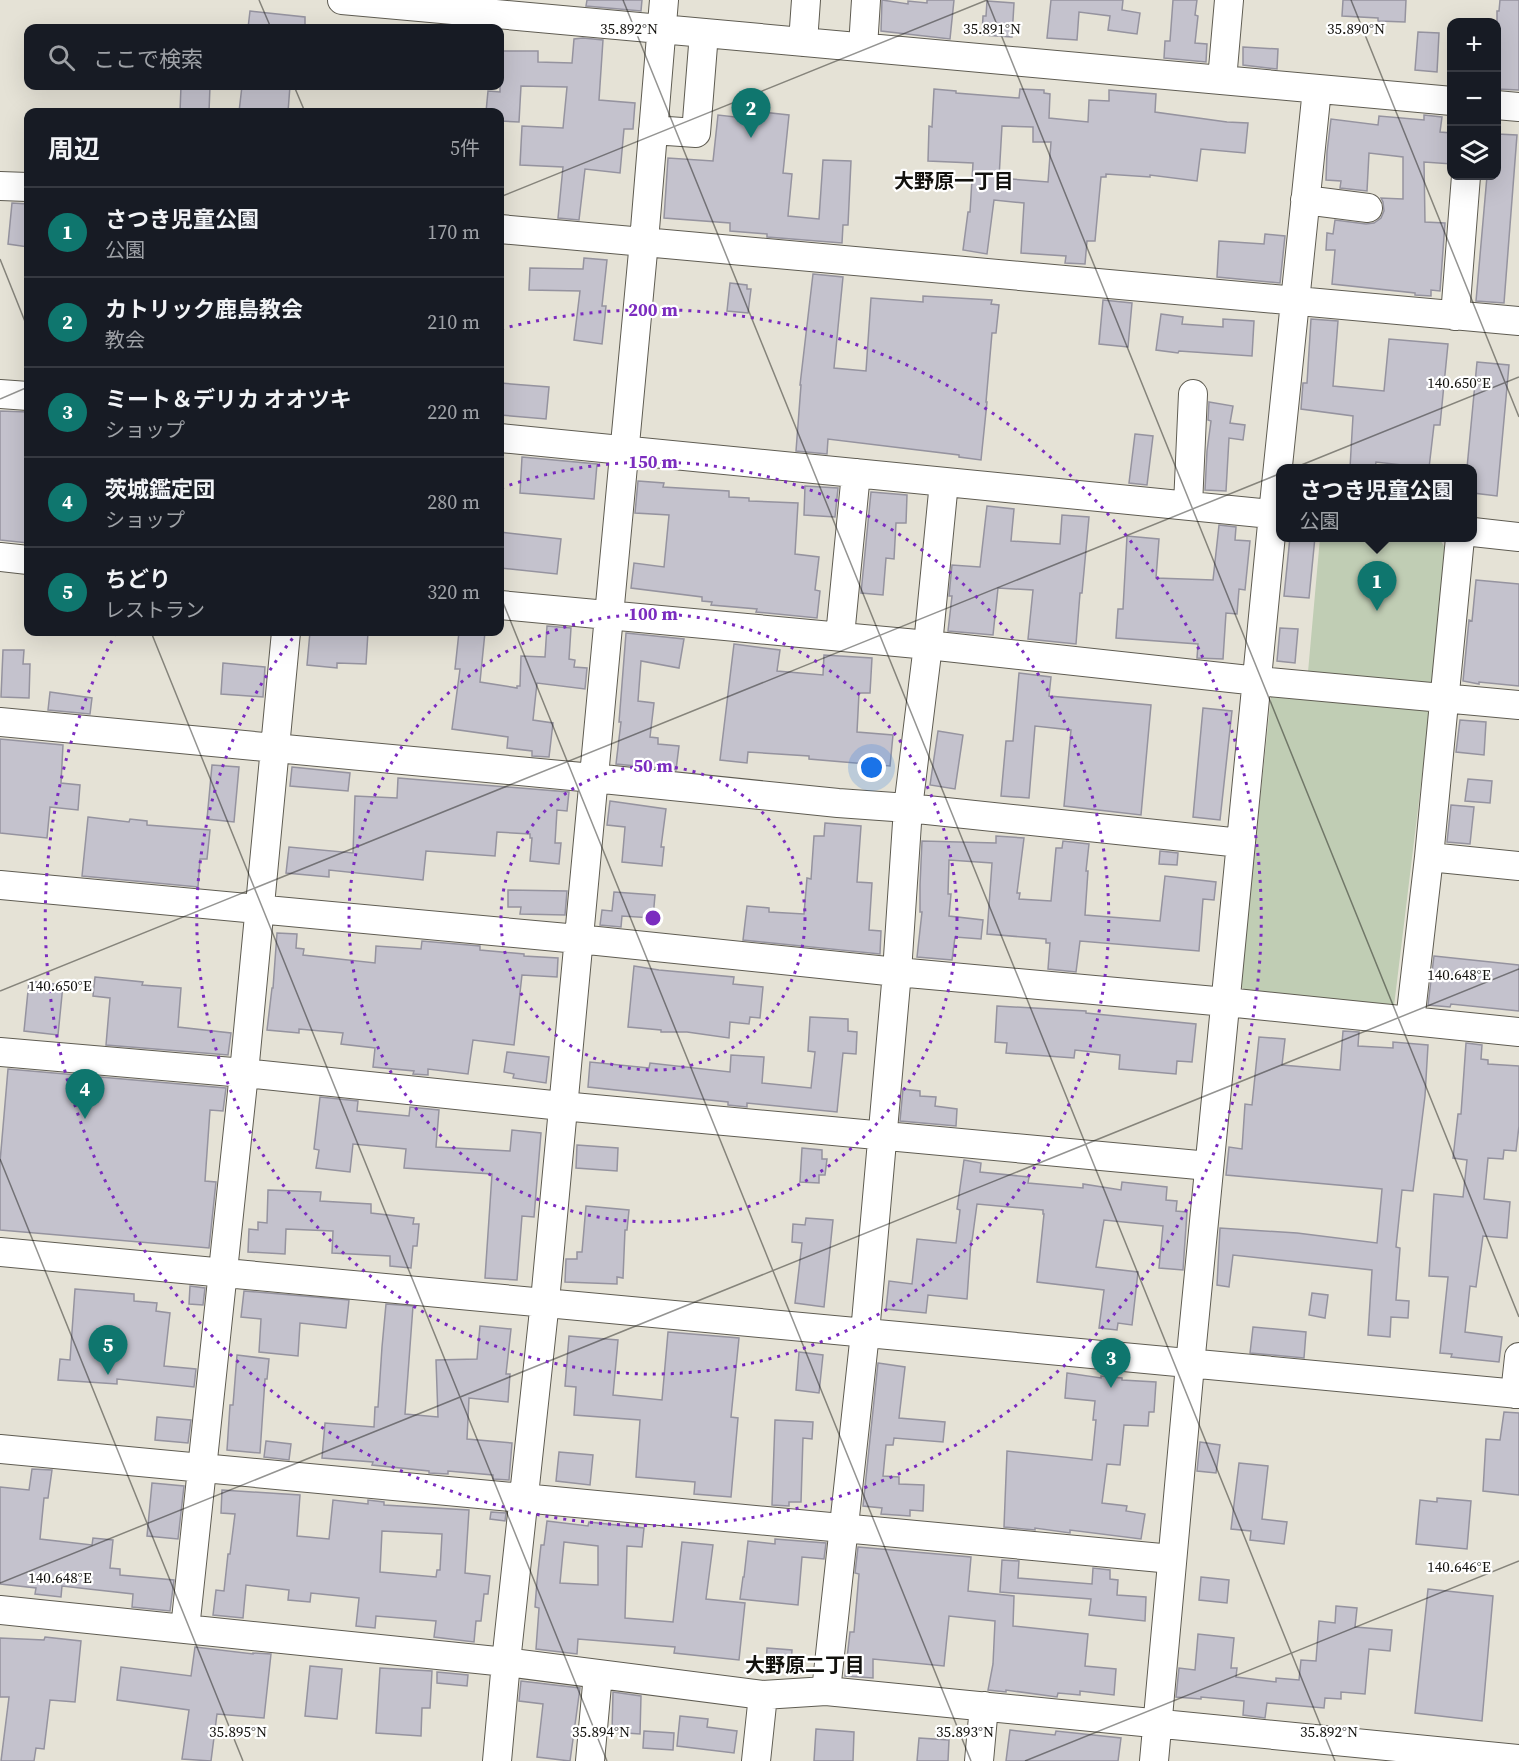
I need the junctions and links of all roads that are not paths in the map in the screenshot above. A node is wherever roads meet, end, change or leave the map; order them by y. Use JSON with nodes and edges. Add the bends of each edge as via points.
{"nodes":[{"id":1,"x":342,"y":0,"type":"edge"},
{"id":2,"x":664,"y":0,"type":"edge"},
{"id":3,"x":806,"y":0,"type":"edge"},
{"id":4,"x":866,"y":0,"type":"edge"},
{"id":5,"x":1228,"y":0,"type":"edge"},
{"id":6,"x":661,"y":29,"type":"junction"},
{"id":7,"x":704,"y":33,"type":"junction"},
{"id":8,"x":803,"y":42,"type":"junction"},
{"id":9,"x":863,"y":47,"type":"junction"},
{"id":10,"x":1222,"y":80,"type":"junction"},
{"id":11,"x":1317,"y":89,"type":"junction"},
{"id":12,"x":1447,"y":101,"type":"edge"},
{"id":13,"x":1501,"y":105,"type":"edge"},
{"id":14,"x":1519,"y":107,"type":"edge"},
{"id":15,"x":653,"y":130,"type":"junction"},
{"id":16,"x":1466,"y":180,"type":"edge"},
{"id":17,"x":0,"y":186,"type":"edge"},
{"id":18,"x":24,"y":188,"type":"edge"},
{"id":19,"x":1305,"y":200,"type":"junction"},
{"id":20,"x":1368,"y":208,"type":"dead end"},
{"id":21,"x":504,"y":229,"type":"edge"},
{"id":22,"x":644,"y":242,"type":"junction"},
{"id":23,"x":1294,"y":301,"type":"junction"},
{"id":24,"x":1455,"y":316,"type":"junction"},
{"id":25,"x":1519,"y":321,"type":"edge"},
{"id":26,"x":0,"y":394,"type":"edge"},
{"id":27,"x":1193,"y":394,"type":"dead end"},
{"id":28,"x":24,"y":396,"type":"edge"},
{"id":29,"x":504,"y":438,"type":"edge"},
{"id":30,"x":623,"y":450,"type":"junction"},
{"id":31,"x":1281,"y":464,"type":"edge"},
{"id":32,"x":856,"y":473,"type":"junction"},
{"id":33,"x":944,"y":482,"type":"junction"},
{"id":34,"x":1188,"y":506,"type":"junction"},
{"id":35,"x":1276,"y":514,"type":"edge"},
{"id":36,"x":1276,"y":523,"type":"edge"},
{"id":37,"x":1477,"y":532,"type":"edge"},
{"id":38,"x":1519,"y":537,"type":"edge"},
{"id":39,"x":1460,"y":542,"type":"edge"},
{"id":40,"x":0,"y":557,"type":"edge"},
{"id":41,"x":24,"y":560,"type":"edge"},
{"id":42,"x":504,"y":604,"type":"edge"},
{"id":43,"x":608,"y":614,"type":"junction"},
{"id":44,"x":286,"y":636,"type":"edge"},
{"id":45,"x":840,"y":636,"type":"junction"},
{"id":46,"x":928,"y":645,"type":"junction"},
{"id":47,"x":1258,"y":681,"type":"junction"},
{"id":48,"x":1445,"y":699,"type":"junction"},
{"id":49,"x":1519,"y":705,"type":"edge"},
{"id":50,"x":0,"y":722,"type":"edge"},
{"id":51,"x":275,"y":747,"type":"junction"},
{"id":52,"x":593,"y":778,"type":"junction"},
{"id":53,"x":908,"y":808,"type":"junction"},
{"id":54,"x":1241,"y":843,"type":"junction"},
{"id":55,"x":1429,"y":857,"type":"junction"},
{"id":56,"x":1519,"y":866,"type":"edge"},
{"id":57,"x":0,"y":885,"type":"edge"},
{"id":58,"x":260,"y":909,"type":"junction"},
{"id":59,"x":578,"y":939,"type":"junction"},
{"id":60,"x":897,"y":972,"type":"junction"},
{"id":61,"x":1226,"y":1002,"type":"junction"},
{"id":62,"x":1410,"y":1021,"type":"junction"},
{"id":63,"x":1519,"y":1032,"type":"edge"},
{"id":64,"x":0,"y":1053,"type":"edge"},
{"id":65,"x":244,"y":1073,"type":"junction"},
{"id":66,"x":562,"y":1106,"type":"junction"},
{"id":67,"x":882,"y":1136,"type":"junction"},
{"id":68,"x":1209,"y":1166,"type":"junction"},
{"id":69,"x":0,"y":1252,"type":"edge"},
{"id":70,"x":224,"y":1272,"type":"junction"},
{"id":71,"x":544,"y":1301,"type":"junction"},
{"id":72,"x":865,"y":1333,"type":"junction"},
{"id":73,"x":1519,"y":1358,"type":"edge"},
{"id":74,"x":1190,"y":1365,"type":"junction"},
{"id":75,"x":1517,"y":1394,"type":"edge"},
{"id":76,"x":0,"y":1449,"type":"edge"},
{"id":77,"x":202,"y":1468,"type":"junction"},
{"id":78,"x":524,"y":1498,"type":"junction"},
{"id":79,"x":843,"y":1529,"type":"junction"},
{"id":80,"x":1172,"y":1559,"type":"junction"},
{"id":81,"x":0,"y":1610,"type":"edge"},
{"id":82,"x":185,"y":1629,"type":"junction"},
{"id":83,"x":506,"y":1662,"type":"junction"},
{"id":84,"x":598,"y":1674,"type":"junction"},
{"id":85,"x":826,"y":1691,"type":"junction"},
{"id":86,"x":763,"y":1695,"type":"junction"},
{"id":87,"x":984,"y":1706,"type":"junction"},
{"id":88,"x":1157,"y":1722,"type":"junction"},
{"id":89,"x":1519,"y":1759,"type":"edge"},
{"id":90,"x":497,"y":1761,"type":"edge"},
{"id":91,"x":590,"y":1761,"type":"edge"},
{"id":92,"x":756,"y":1761,"type":"edge"},
{"id":93,"x":979,"y":1761,"type":"edge"},
{"id":94,"x":1154,"y":1761,"type":"edge"}],
"edges":[{"from":1,"to":6,"type":"street"},
{"from":2,"to":6,"type":"street"},
{"from":3,"to":8,"type":"street"},
{"from":4,"to":9,"type":"street"},
{"from":5,"to":10,"type":"street"},
{"from":6,"to":7,"type":"street"},
{"from":6,"to":15,"type":"street"},
{"from":7,"to":8,"type":"street"},
{"from":7,"to":15,"type":"street","via":[[696,133]]},
{"from":8,"to":9,"type":"street"},
{"from":9,"to":10,"type":"street"},
{"from":10,"to":11,"type":"street"},
{"from":11,"to":12,"type":"street"},
{"from":11,"to":19,"type":"street"},
{"from":13,"to":14,"type":"street"},
{"from":15,"to":22,"type":"street"},
{"from":16,"to":24,"type":"street"},
{"from":17,"to":18,"type":"street"},
{"from":19,"to":20,"type":"street"},
{"from":19,"to":23,"type":"street"},
{"from":21,"to":22,"type":"street"},
{"from":22,"to":23,"type":"street"},
{"from":22,"to":30,"type":"street"},
{"from":23,"to":24,"type":"street"},
{"from":23,"to":31,"type":"street"},
{"from":24,"to":25,"type":"street"},
{"from":26,"to":28,"type":"street"},
{"from":27,"to":34,"type":"street"},
{"from":29,"to":30,"type":"street"},
{"from":30,"to":32,"type":"street"},
{"from":30,"to":43,"type":"street"},
{"from":32,"to":33,"type":"street"},
{"from":32,"to":45,"type":"street"},
{"from":33,"to":34,"type":"street"},
{"from":33,"to":46,"type":"street"},
{"from":34,"to":35,"type":"street"},
{"from":36,"to":47,"type":"street"},
{"from":37,"to":38,"type":"street"},
{"from":39,"to":48,"type":"street"},
{"from":40,"to":41,"type":"street"},
{"from":42,"to":43,"type":"street"},
{"from":43,"to":45,"type":"street"},
{"from":43,"to":52,"type":"street"},
{"from":44,"to":51,"type":"street"},
{"from":45,"to":46,"type":"street"},
{"from":46,"to":47,"type":"street"},
{"from":46,"to":53,"type":"street"},
{"from":47,"to":48,"type":"street"},
{"from":47,"to":54,"type":"street"},
{"from":48,"to":49,"type":"street"},
{"from":48,"to":55,"type":"street"},
{"from":50,"to":51,"type":"street"},
{"from":51,"to":52,"type":"street"},
{"from":51,"to":58,"type":"street"},
{"from":52,"to":53,"type":"street"},
{"from":52,"to":59,"type":"street"},
{"from":53,"to":54,"type":"street"},
{"from":53,"to":60,"type":"street"},
{"from":54,"to":61,"type":"street"},
{"from":55,"to":56,"type":"street"},
{"from":55,"to":62,"type":"street"},
{"from":57,"to":58,"type":"street"},
{"from":58,"to":59,"type":"street"},
{"from":58,"to":65,"type":"street"},
{"from":59,"to":60,"type":"street"},
{"from":59,"to":66,"type":"street"},
{"from":60,"to":61,"type":"street"},
{"from":60,"to":67,"type":"street"},
{"from":61,"to":62,"type":"street"},
{"from":61,"to":68,"type":"street"},
{"from":62,"to":63,"type":"street"},
{"from":64,"to":65,"type":"street"},
{"from":65,"to":66,"type":"street"},
{"from":65,"to":70,"type":"street"},
{"from":66,"to":67,"type":"street"},
{"from":66,"to":71,"type":"street"},
{"from":67,"to":68,"type":"street"},
{"from":67,"to":72,"type":"street"},
{"from":68,"to":74,"type":"street"},
{"from":69,"to":70,"type":"street"},
{"from":70,"to":71,"type":"street"},
{"from":70,"to":77,"type":"street"},
{"from":71,"to":72,"type":"street"},
{"from":71,"to":78,"type":"street"},
{"from":72,"to":74,"type":"street"},
{"from":72,"to":79,"type":"street"},
{"from":73,"to":75,"type":"street"},
{"from":74,"to":75,"type":"street"},
{"from":74,"to":80,"type":"street"},
{"from":76,"to":77,"type":"street"},
{"from":77,"to":78,"type":"street"},
{"from":77,"to":82,"type":"street"},
{"from":78,"to":79,"type":"street"},
{"from":78,"to":83,"type":"street"},
{"from":79,"to":80,"type":"street"},
{"from":79,"to":85,"type":"street"},
{"from":80,"to":88,"type":"street"},
{"from":81,"to":82,"type":"street"},
{"from":82,"to":83,"type":"street"},
{"from":83,"to":84,"type":"street"},
{"from":83,"to":90,"type":"street"},
{"from":84,"to":86,"type":"street"},
{"from":84,"to":91,"type":"street"},
{"from":85,"to":86,"type":"street"},
{"from":85,"to":87,"type":"street"},
{"from":86,"to":92,"type":"street"},
{"from":87,"to":88,"type":"street"},
{"from":87,"to":93,"type":"street"},
{"from":88,"to":89,"type":"street"},
{"from":88,"to":94,"type":"street"}]}
